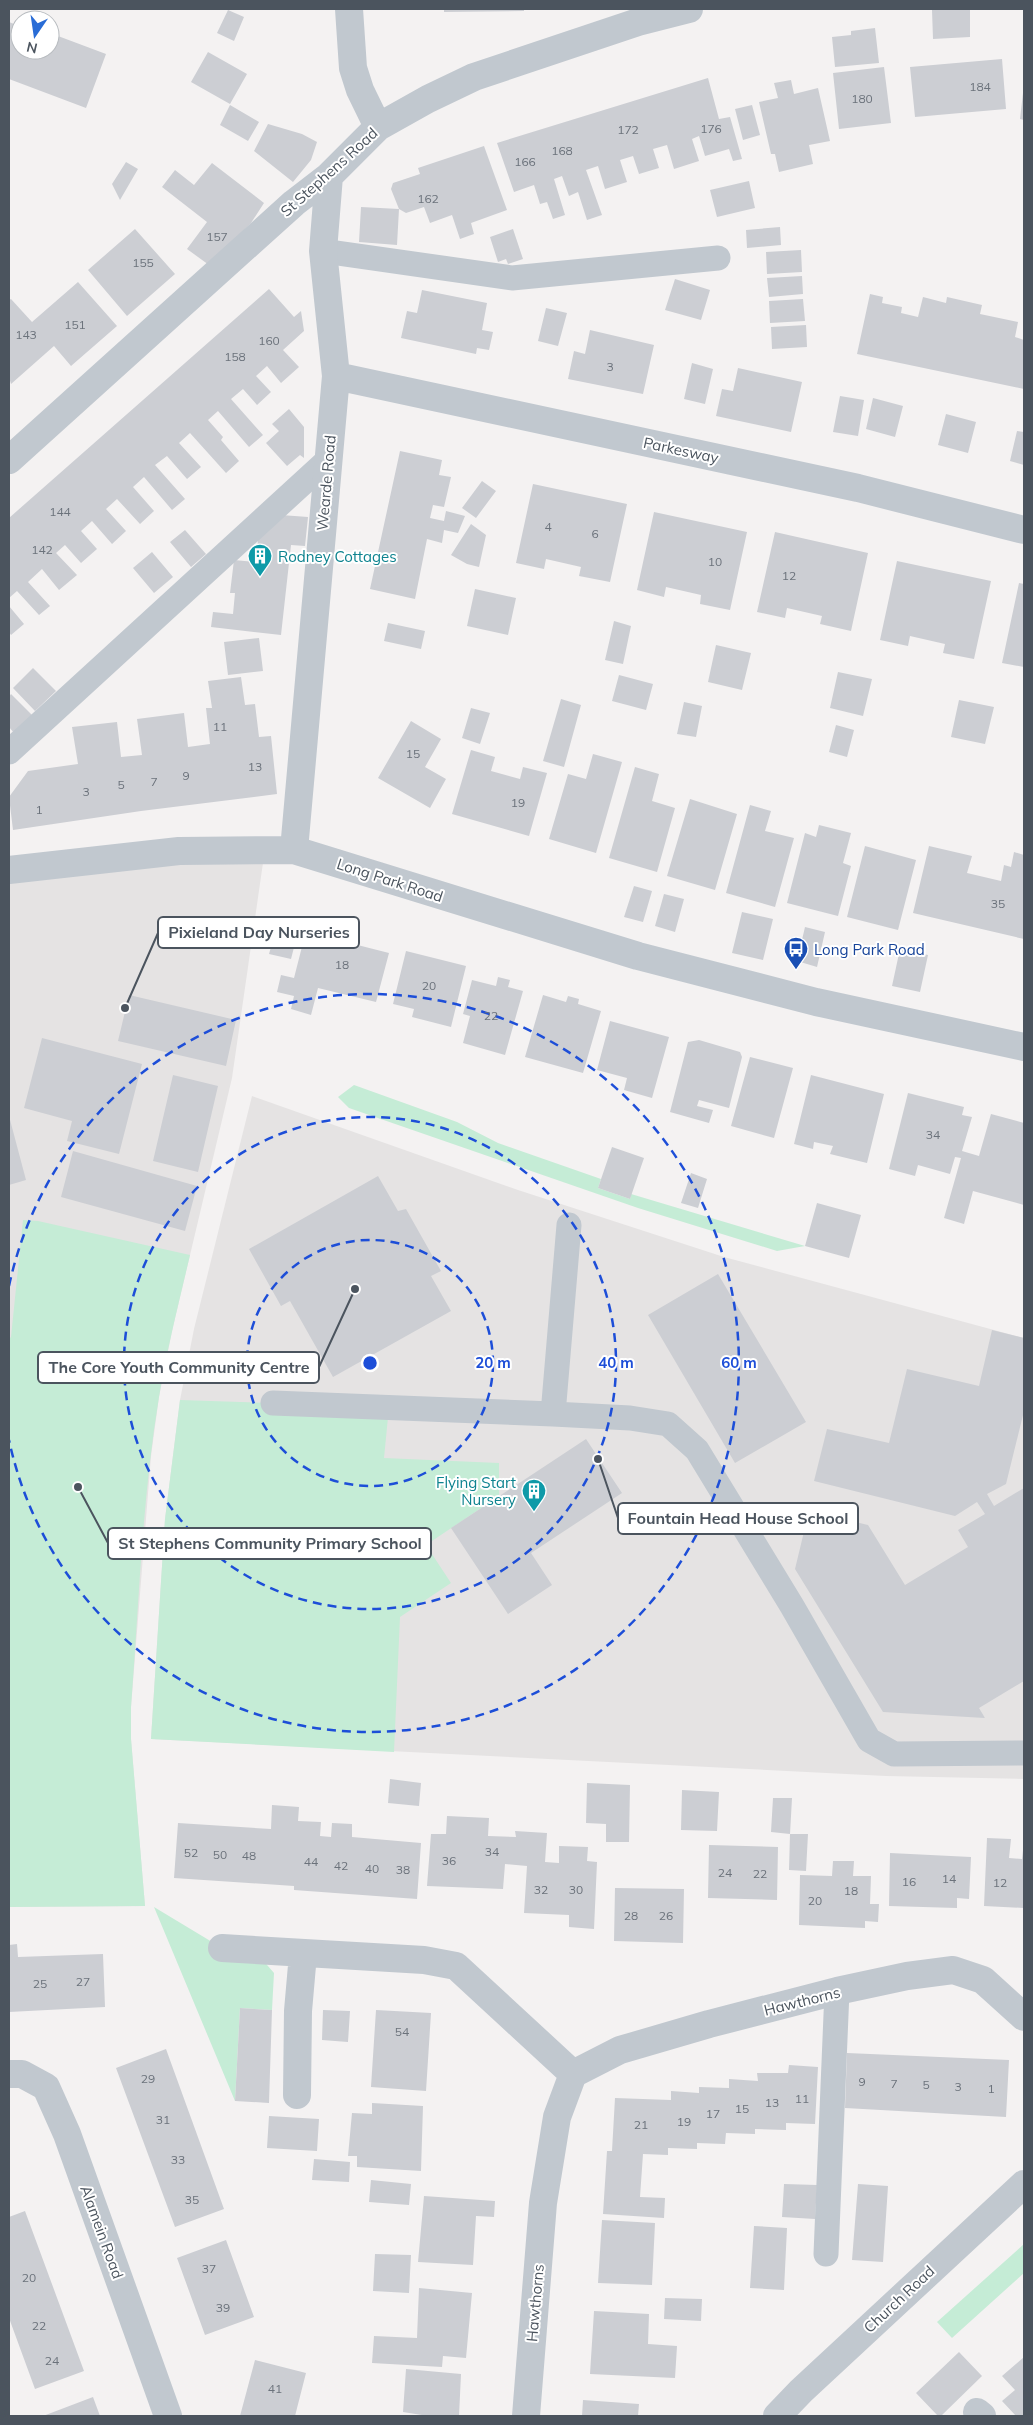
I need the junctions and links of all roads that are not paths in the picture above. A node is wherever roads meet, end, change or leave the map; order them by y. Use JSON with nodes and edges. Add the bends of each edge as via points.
{"nodes":[{"id":1,"x":349,"y":9,"type":"edge"},
{"id":2,"x":689,"y":9,"type":"edge"},
{"id":3,"x":378,"y":127,"type":"junction"},
{"id":4,"x":329,"y":176,"type":"junction"},
{"id":5,"x":323,"y":251,"type":"junction"},
{"id":6,"x":718,"y":258,"type":"dead end"},
{"id":7,"x":336,"y":376,"type":"junction"},
{"id":8,"x":9,"y":460,"type":"edge"},
{"id":9,"x":328,"y":460,"type":"junction"},
{"id":10,"x":1024,"y":530,"type":"edge"},
{"id":11,"x":9,"y":752,"type":"edge"},
{"id":12,"x":294,"y":850,"type":"junction"},
{"id":13,"x":9,"y":870,"type":"edge"},
{"id":14,"x":1024,"y":1047,"type":"edge"},
{"id":15,"x":569,"y":1225,"type":"dead end"},
{"id":16,"x":272,"y":1403,"type":"dead end"},
{"id":17,"x":552,"y":1414,"type":"junction"},
{"id":18,"x":1024,"y":1753,"type":"edge"},
{"id":19,"x":222,"y":1948,"type":"dead end"},
{"id":20,"x":303,"y":1954,"type":"junction"},
{"id":21,"x":837,"y":1991,"type":"junction"},
{"id":22,"x":1024,"y":2017,"type":"edge"},
{"id":23,"x":9,"y":2074,"type":"edge"},
{"id":24,"x":573,"y":2074,"type":"junction"},
{"id":25,"x":297,"y":2095,"type":"dead end"},
{"id":26,"x":1024,"y":2184,"type":"edge"},
{"id":27,"x":826,"y":2254,"type":"dead end"},
{"id":28,"x":168,"y":2416,"type":"edge"},
{"id":29,"x":526,"y":2416,"type":"edge"},
{"id":30,"x":777,"y":2416,"type":"edge"}],
"edges":[{"from":1,"to":3,"type":"street","via":[[354,68],[360,90]]},
{"from":2,"to":3,"type":"street","name":"St Stephens Road","via":[[638,22],[474,77]]},
{"from":3,"to":4,"type":"street","name":"St Stephens Road"},
{"from":4,"to":5,"type":"street","name":"Wearde Road"},
{"from":4,"to":8,"type":"street","name":"St Stephens Road","via":[[288,209]]},
{"from":5,"to":6,"type":"lane","via":[[512,278]]},
{"from":5,"to":7,"type":"street","name":"Wearde Road"},
{"from":7,"to":9,"type":"street","name":"Wearde Road"},
{"from":7,"to":10,"type":"street","name":"Parkesway","via":[[858,488]]},
{"from":9,"to":11,"type":"lane"},
{"from":9,"to":12,"type":"street","name":"Wearde Road"},
{"from":12,"to":13,"type":"street","name":"Long Park Road","via":[[179,851]]},
{"from":12,"to":14,"type":"street","name":"Long Park Road","via":[[638,956],[816,1002]]},
{"from":15,"to":17,"type":"lane"},
{"from":16,"to":17,"type":"lane"},
{"from":17,"to":18,"type":"lane","via":[[630,1418],[668,1424],[697,1450],[870,1740],[894,1754]]},
{"from":19,"to":20,"type":"street"},
{"from":20,"to":24,"type":"street","via":[[424,1960],[456,1966]]},
{"from":20,"to":25,"type":"street","via":[[298,2011]]},
{"from":21,"to":22,"type":"street","name":"Hawthorns","via":[[953,1970],[983,1980]]},
{"from":21,"to":24,"type":"street","name":"Hawthorns","via":[[620,2050]]},
{"from":21,"to":27,"type":"lane"},
{"from":23,"to":28,"type":"street","name":"Alamein Road","via":[[22,2074],[46,2087],[67,2134]]},
{"from":24,"to":29,"type":"street","name":"Hawthorns","via":[[557,2117],[543,2203]]},
{"from":26,"to":30,"type":"street","name":"Church Road"}]}
